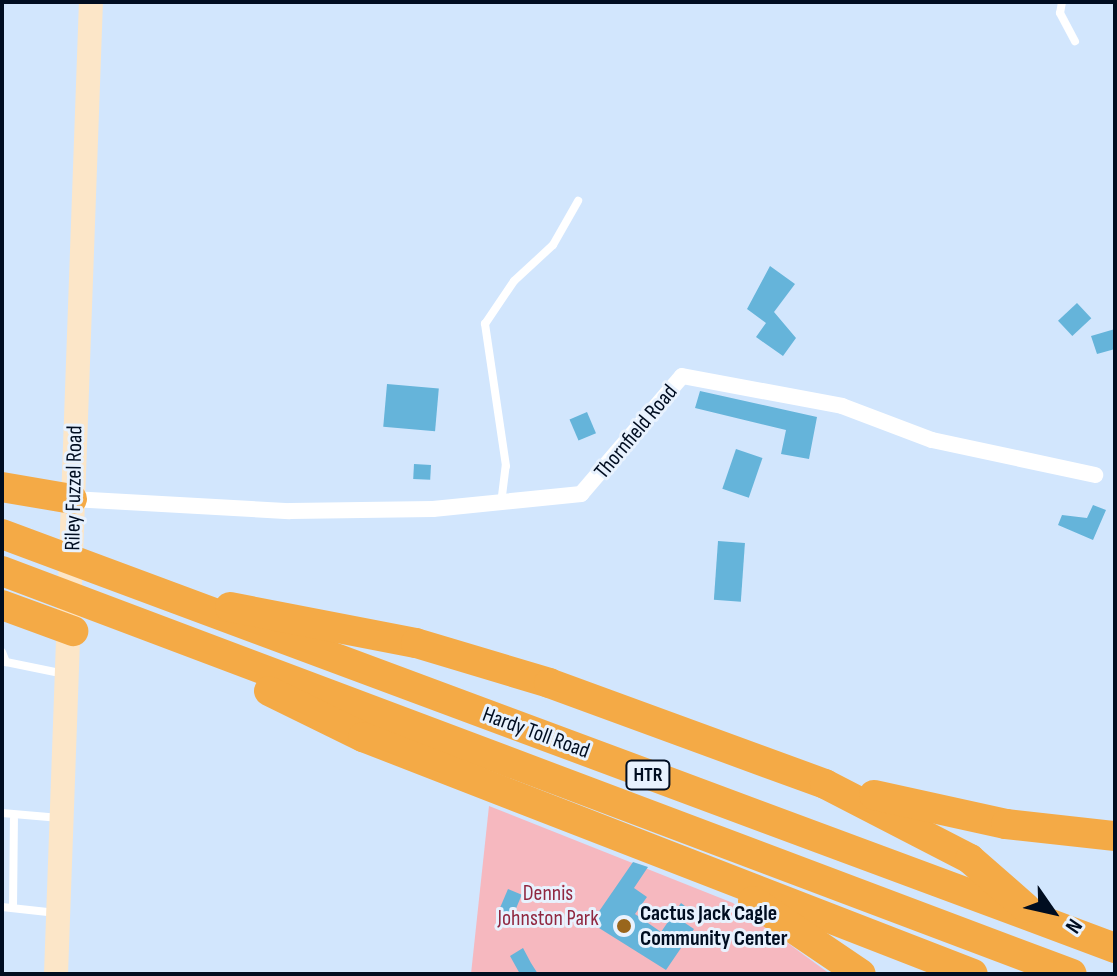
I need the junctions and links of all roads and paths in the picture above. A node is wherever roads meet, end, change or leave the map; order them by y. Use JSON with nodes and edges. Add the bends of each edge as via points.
{"nodes":[{"id":1,"x":91,"y":2,"type":"edge"},
{"id":2,"x":1062,"y":2,"type":"edge"},
{"id":3,"x":1075,"y":41,"type":"dead end"},
{"id":4,"x":578,"y":201,"type":"dead end"},
{"id":5,"x":1095,"y":475,"type":"dead end"},
{"id":6,"x":2,"y":487,"type":"edge"},
{"id":7,"x":72,"y":499,"type":"junction"},
{"id":8,"x":501,"y":505,"type":"junction"},
{"id":9,"x":2,"y":534,"type":"edge"},
{"id":10,"x":2,"y":571,"type":"edge"},
{"id":11,"x":170,"y":597,"type":"junction"},
{"id":12,"x":2,"y":605,"type":"edge"},
{"id":13,"x":73,"y":631,"type":"junction"},
{"id":14,"x":196,"y":645,"type":"junction"},
{"id":15,"x":2,"y":652,"type":"edge"},
{"id":16,"x":70,"y":675,"type":"junction"},
{"id":17,"x":825,"y":784,"type":"junction"},
{"id":18,"x":2,"y":813,"type":"edge"},
{"id":19,"x":61,"y":817,"type":"junction"},
{"id":20,"x":14,"y":819,"type":"junction"},
{"id":21,"x":1115,"y":836,"type":"edge"},
{"id":22,"x":2,"y":907,"type":"edge"},
{"id":23,"x":13,"y":908,"type":"junction"},
{"id":24,"x":58,"y":914,"type":"junction"},
{"id":25,"x":810,"y":920,"type":"junction"},
{"id":26,"x":1115,"y":948,"type":"edge"},
{"id":27,"x":56,"y":974,"type":"edge"},
{"id":28,"x":861,"y":974,"type":"edge"},
{"id":29,"x":973,"y":974,"type":"edge"},
{"id":30,"x":1072,"y":974,"type":"edge"},
{"id":31,"x":1085,"y":974,"type":"edge"}],
"edges":[{"from":1,"to":7,"type":"main road","name":"Riley Fuzzel Road"},
{"from":2,"to":3,"type":"lane"},
{"from":4,"to":8,"type":"lane","via":[[559,237],[514,281],[485,324],[506,466]]},
{"from":5,"to":8,"type":"street","name":"Thornfield Road","via":[[932,440],[842,406],[682,376],[581,494]]},
{"from":6,"to":7,"type":"highway"},
{"from":7,"to":8,"type":"street","name":"Thornfield Road","via":[[290,511]]},
{"from":7,"to":13,"type":"main road","name":"Riley Fuzzel Road"},
{"from":9,"to":11,"type":"highway","name":"Hardy Toll Road","number":"HTR"},
{"from":10,"to":14,"type":"highway","name":"Hardy Toll Road","number":"HTR"},
{"from":11,"to":17,"type":"highway","via":[[296,616],[416,643],[636,713]]},
{"from":11,"to":26,"type":"highway","name":"Hardy Toll Road","number":"HTR"},
{"from":12,"to":13,"type":"highway"},
{"from":13,"to":16,"type":"main road","name":"Riley Fuzzel Road"},
{"from":14,"to":25,"type":"highway","via":[[363,737],[694,866]]},
{"from":14,"to":30,"type":"highway","name":"Hardy Toll Road","number":"HTR"},
{"from":15,"to":16,"type":"lane","via":[[6,662]]},
{"from":16,"to":19,"type":"main road","name":"Riley Fuzzel Road"},
{"from":17,"to":21,"type":"highway","via":[[1006,824]]},
{"from":17,"to":31,"type":"highway","via":[[970,859]]},
{"from":18,"to":20,"type":"lane"},
{"from":19,"to":20,"type":"lane"},
{"from":19,"to":24,"type":"main road","name":"Riley Fuzzel Road"},
{"from":20,"to":23,"type":"lane"},
{"from":22,"to":23,"type":"lane"},
{"from":23,"to":24,"type":"lane"},
{"from":24,"to":27,"type":"main road","name":"Riley Fuzzel Road"},
{"from":25,"to":28,"type":"highway"},
{"from":25,"to":29,"type":"highway"}]}
